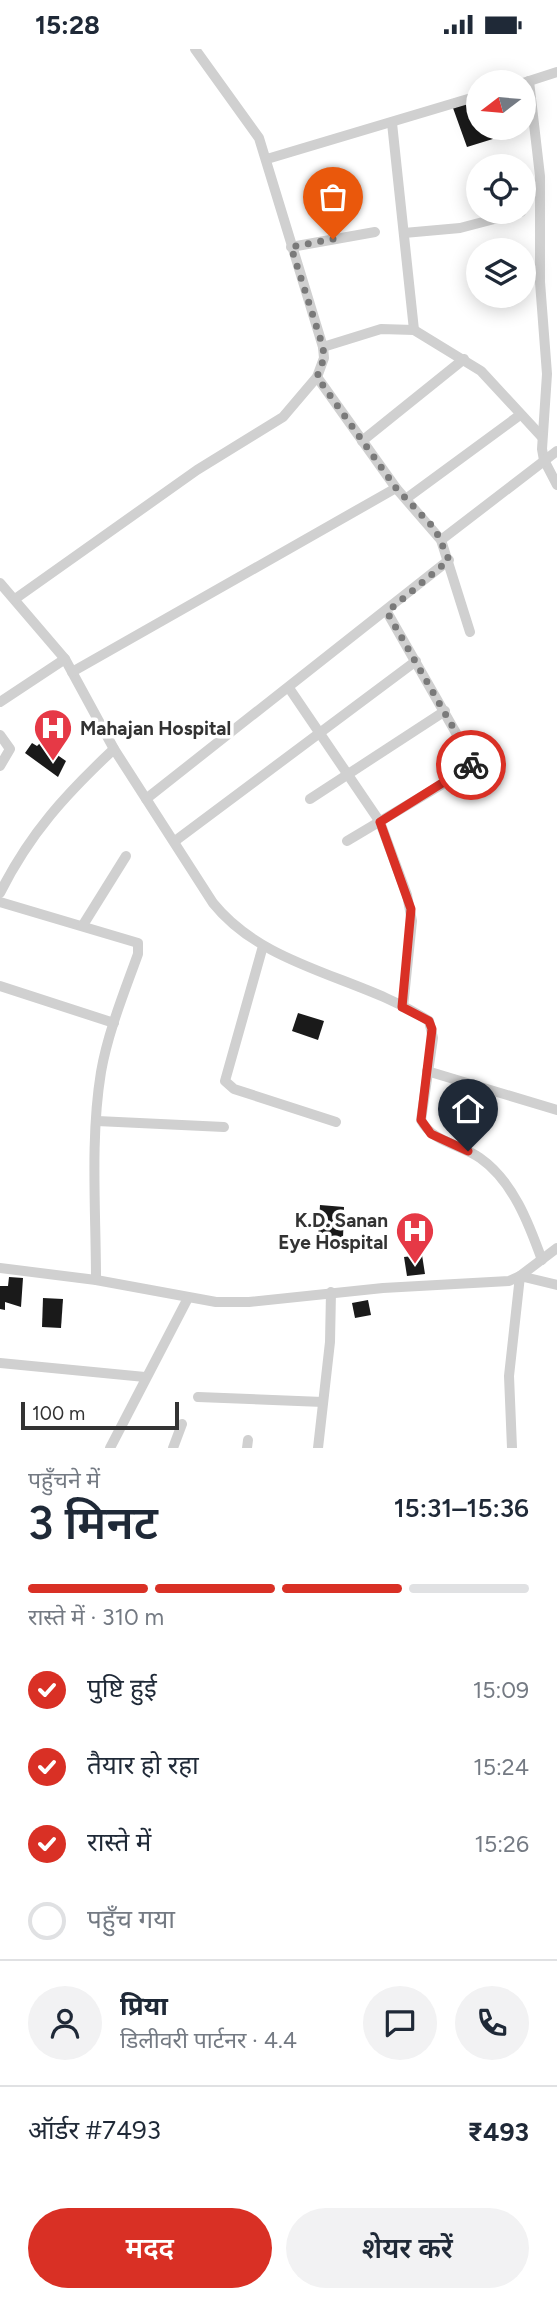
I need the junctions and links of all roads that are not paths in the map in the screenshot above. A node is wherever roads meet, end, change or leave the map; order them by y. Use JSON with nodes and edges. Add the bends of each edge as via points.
{"nodes":[{"id":1,"x":195,"y":49,"type":"edge"},
{"id":2,"x":557,"y":72,"type":"edge"},
{"id":3,"x":536,"y":79,"type":"edge"},
{"id":4,"x":466,"y":100,"type":"edge"},
{"id":5,"x":392,"y":123,"type":"junction"},
{"id":6,"x":536,"y":132,"type":"edge"},
{"id":7,"x":267,"y":159,"type":"junction"},
{"id":8,"x":539,"y":207,"type":"junction"},
{"id":9,"x":536,"y":208,"type":"edge"},
{"id":10,"x":475,"y":224,"type":"edge"},
{"id":11,"x":375,"y":232,"type":"dead end"},
{"id":12,"x":404,"y":233,"type":"junction"},
{"id":13,"x":291,"y":247,"type":"junction"},
{"id":14,"x":414,"y":330,"type":"junction"},
{"id":15,"x":323,"y":347,"type":"junction"},
{"id":16,"x":464,"y":359,"type":"junction"},
{"id":17,"x":317,"y":377,"type":"junction"},
{"id":18,"x":520,"y":415,"type":"junction"},
{"id":19,"x":542,"y":437,"type":"junction"},
{"id":20,"x":362,"y":440,"type":"junction"},
{"id":21,"x":557,"y":451,"type":"edge"},
{"id":22,"x":544,"y":460,"type":"junction"},
{"id":23,"x":557,"y":485,"type":"edge"},
{"id":24,"x":396,"y":488,"type":"junction"},
{"id":25,"x":407,"y":498,"type":"junction"},
{"id":26,"x":441,"y":540,"type":"junction"},
{"id":27,"x":449,"y":560,"type":"junction"},
{"id":28,"x":0,"y":583,"type":"edge"},
{"id":29,"x":15,"y":599,"type":"junction"},
{"id":30,"x":387,"y":612,"type":"junction"},
{"id":31,"x":470,"y":632,"type":"dead end"},
{"id":32,"x":65,"y":659,"type":"junction"},
{"id":33,"x":416,"y":661,"type":"junction"},
{"id":34,"x":72,"y":672,"type":"junction"},
{"id":35,"x":289,"y":688,"type":"junction"},
{"id":36,"x":0,"y":702,"type":"edge"},
{"id":37,"x":445,"y":711,"type":"junction"},
{"id":38,"x":320,"y":731,"type":"junction"},
{"id":39,"x":0,"y":735,"type":"edge"},
{"id":40,"x":114,"y":749,"type":"junction"},
{"id":41,"x":0,"y":766,"type":"edge"},
{"id":42,"x":349,"y":773,"type":"junction"},
{"id":43,"x":146,"y":799,"type":"junction"},
{"id":44,"x":310,"y":799,"type":"dead end"},
{"id":45,"x":380,"y":822,"type":"junction"},
{"id":46,"x":175,"y":841,"type":"junction"},
{"id":47,"x":346,"y":841,"type":"dead end"},
{"id":48,"x":126,"y":856,"type":"dead end"},
{"id":49,"x":0,"y":893,"type":"edge"},
{"id":50,"x":0,"y":902,"type":"edge"},
{"id":51,"x":83,"y":925,"type":"junction"},
{"id":52,"x":263,"y":946,"type":"junction"},
{"id":53,"x":0,"y":986,"type":"edge"},
{"id":54,"x":402,"y":1007,"type":"junction"},
{"id":55,"x":114,"y":1023,"type":"junction"},
{"id":56,"x":427,"y":1071,"type":"junction"},
{"id":57,"x":557,"y":1110,"type":"edge"},
{"id":58,"x":97,"y":1121,"type":"junction"},
{"id":59,"x":337,"y":1122,"type":"dead end"},
{"id":60,"x":224,"y":1127,"type":"dead end"},
{"id":61,"x":557,"y":1248,"type":"edge"},
{"id":62,"x":542,"y":1260,"type":"junction"},
{"id":63,"x":0,"y":1268,"type":"edge"},
{"id":64,"x":520,"y":1276,"type":"junction"},
{"id":65,"x":96,"y":1280,"type":"junction"},
{"id":66,"x":557,"y":1285,"type":"edge"},
{"id":67,"x":331,"y":1292,"type":"junction"},
{"id":68,"x":188,"y":1298,"type":"junction"},
{"id":69,"x":0,"y":1363,"type":"edge"},
{"id":70,"x":145,"y":1377,"type":"junction"},
{"id":71,"x":198,"y":1397,"type":"dead end"},
{"id":72,"x":323,"y":1402,"type":"junction"},
{"id":73,"x":182,"y":1424,"type":"dead end"},
{"id":74,"x":110,"y":1448,"type":"edge"},
{"id":75,"x":173,"y":1448,"type":"edge"},
{"id":76,"x":318,"y":1448,"type":"edge"},
{"id":77,"x":512,"y":1448,"type":"edge"}],
"edges":[{"from":1,"to":7,"type":"street","via":[[251,124]]},
{"from":2,"to":3,"type":"street"},
{"from":4,"to":5,"type":"street"},
{"from":5,"to":7,"type":"street"},
{"from":5,"to":12,"type":"street"},
{"from":6,"to":8,"type":"street"},
{"from":7,"to":13,"type":"street"},
{"from":8,"to":9,"type":"street"},
{"from":8,"to":19,"type":"street","via":[[547,373]]},
{"from":10,"to":12,"type":"street"},
{"from":11,"to":13,"type":"street"},
{"from":12,"to":14,"type":"street"},
{"from":13,"to":15,"type":"street"},
{"from":14,"to":15,"type":"street","via":[[381,329]]},
{"from":14,"to":16,"type":"street"},
{"from":15,"to":17,"type":"street"},
{"from":16,"to":18,"type":"street","via":[[495,383]]},
{"from":16,"to":20,"type":"street"},
{"from":17,"to":20,"type":"street"},
{"from":17,"to":29,"type":"street","via":[[283,417],[197,470]]},
{"from":18,"to":19,"type":"street"},
{"from":18,"to":25,"type":"street"},
{"from":19,"to":22,"type":"street"},
{"from":20,"to":24,"type":"street"},
{"from":21,"to":22,"type":"street"},
{"from":22,"to":23,"type":"street"},
{"from":22,"to":26,"type":"street"},
{"from":24,"to":25,"type":"street"},
{"from":24,"to":34,"type":"street"},
{"from":25,"to":26,"type":"street"},
{"from":26,"to":27,"type":"street"},
{"from":27,"to":30,"type":"street"},
{"from":27,"to":31,"type":"street"},
{"from":28,"to":29,"type":"street"},
{"from":29,"to":32,"type":"street"},
{"from":30,"to":33,"type":"street"},
{"from":30,"to":35,"type":"street"},
{"from":32,"to":34,"type":"street"},
{"from":32,"to":36,"type":"street"},
{"from":33,"to":37,"type":"street"},
{"from":33,"to":38,"type":"street"},
{"from":34,"to":40,"type":"street"},
{"from":35,"to":38,"type":"street"},
{"from":35,"to":43,"type":"street"},
{"from":37,"to":42,"type":"street"},
{"from":37,"to":45,"type":"street","via":[[471,765]]},
{"from":38,"to":42,"type":"street"},
{"from":38,"to":46,"type":"street"},
{"from":39,"to":41,"type":"street","via":[[10,748]]},
{"from":40,"to":43,"type":"street"},
{"from":40,"to":49,"type":"street","via":[[55,806]]},
{"from":42,"to":44,"type":"street"},
{"from":42,"to":45,"type":"street"},
{"from":43,"to":46,"type":"street"},
{"from":45,"to":47,"type":"street"},
{"from":45,"to":54,"type":"street","via":[[411,909]]},
{"from":46,"to":52,"type":"street","via":[[230,924]]},
{"from":48,"to":51,"type":"street"},
{"from":50,"to":51,"type":"street"},
{"from":51,"to":55,"type":"street","via":[[138,943]]},
{"from":52,"to":54,"type":"street"},
{"from":52,"to":59,"type":"street","via":[[225,1081],[234,1089]]},
{"from":53,"to":55,"type":"street"},
{"from":54,"to":56,"type":"street","via":[[429,1021]]},
{"from":55,"to":58,"type":"street","via":[[101,1074]]},
{"from":56,"to":57,"type":"street"},
{"from":56,"to":62,"type":"street","via":[[421,1108],[426,1129],[480,1158],[502,1180],[522,1211]]},
{"from":58,"to":60,"type":"street"},
{"from":58,"to":65,"type":"street"},
{"from":61,"to":62,"type":"street"},
{"from":62,"to":64,"type":"street"},
{"from":63,"to":65,"type":"street"},
{"from":64,"to":66,"type":"street"},
{"from":64,"to":67,"type":"street","via":[[497,1283]]},
{"from":64,"to":77,"type":"street","via":[[509,1376]]},
{"from":65,"to":68,"type":"street"},
{"from":67,"to":68,"type":"street","via":[[249,1303]]},
{"from":67,"to":72,"type":"street"},
{"from":68,"to":70,"type":"street"},
{"from":69,"to":70,"type":"street"},
{"from":70,"to":74,"type":"street"},
{"from":71,"to":72,"type":"street"},
{"from":72,"to":76,"type":"street"},
{"from":73,"to":75,"type":"street"}]}
